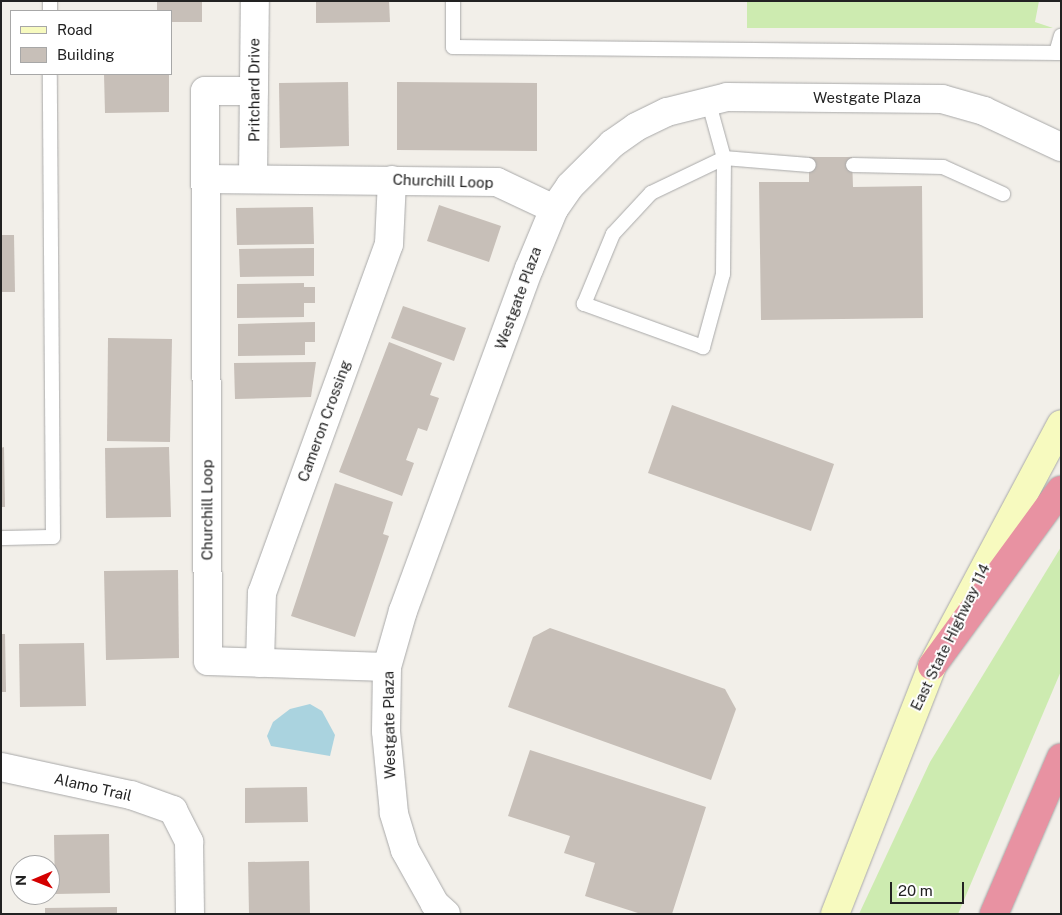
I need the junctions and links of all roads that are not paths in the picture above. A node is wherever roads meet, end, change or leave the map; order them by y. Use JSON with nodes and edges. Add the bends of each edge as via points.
{"nodes":[{"id":1,"x":255,"y":1,"type":"edge"},
{"id":2,"x":453,"y":1,"type":"edge"},
{"id":3,"x":1061,"y":36,"type":"edge"},
{"id":4,"x":1059,"y":53,"type":"edge"},
{"id":5,"x":50,"y":75,"type":"edge"},
{"id":6,"x":254,"y":91,"type":"junction"},
{"id":7,"x":708,"y":100,"type":"junction"},
{"id":8,"x":1061,"y":147,"type":"edge"},
{"id":9,"x":724,"y":158,"type":"junction"},
{"id":10,"x":852,"y":164,"type":"dead end"},
{"id":11,"x":809,"y":165,"type":"dead end"},
{"id":12,"x":205,"y":179,"type":"junction"},
{"id":13,"x":253,"y":179,"type":"junction"},
{"id":14,"x":392,"y":180,"type":"junction"},
{"id":15,"x":1003,"y":194,"type":"dead end"},
{"id":16,"x":554,"y":209,"type":"junction"},
{"id":17,"x":1061,"y":424,"type":"edge"},
{"id":18,"x":1061,"y":490,"type":"edge"},
{"id":19,"x":1,"y":538,"type":"edge"},
{"id":20,"x":260,"y":663,"type":"junction"},
{"id":21,"x":932,"y":666,"type":"junction"},
{"id":22,"x":387,"y":667,"type":"junction"},
{"id":23,"x":1061,"y":758,"type":"edge"},
{"id":24,"x":1,"y":767,"type":"edge"},
{"id":25,"x":190,"y":914,"type":"edge"},
{"id":26,"x":446,"y":914,"type":"edge"},
{"id":27,"x":835,"y":914,"type":"edge"},
{"id":28,"x":994,"y":914,"type":"edge"}],
"edges":[{"from":1,"to":6,"type":"street","name":"Pritchard Drive"},
{"from":2,"to":4,"type":"lane","via":[[453,47]]},
{"from":3,"to":4,"type":"lane"},
{"from":5,"to":19,"type":"lane","via":[[53,537]]},
{"from":6,"to":12,"type":"street","name":"Churchill Loop","via":[[204,91]]},
{"from":6,"to":13,"type":"street","name":"Pritchard Drive"},
{"from":7,"to":8,"type":"street","name":"Westgate Plaza","via":[[942,99],[984,111]]},
{"from":7,"to":9,"type":"lane"},
{"from":7,"to":16,"type":"street","name":"Westgate Plaza","via":[[667,112],[612,144],[585,167]]},
{"from":9,"to":9,"type":"lane","via":[[676,178],[630,213],[601,257],[584,304],[703,347],[723,274]]},
{"from":9,"to":11,"type":"lane"},
{"from":10,"to":15,"type":"lane","via":[[943,167]]},
{"from":12,"to":13,"type":"street","name":"Churchill Loop"},
{"from":12,"to":20,"type":"street","name":"Churchill Loop","via":[[208,661]]},
{"from":13,"to":14,"type":"street","name":"Churchill Loop"},
{"from":14,"to":16,"type":"street","name":"Churchill Loop","via":[[497,182]]},
{"from":14,"to":20,"type":"street","name":"Cameron Crossing","via":[[388,244],[262,594]]},
{"from":16,"to":22,"type":"street","name":"Westgate Plaza","via":[[403,611]]},
{"from":17,"to":21,"type":"main road","name":"East State Highway 114"},
{"from":18,"to":21,"type":"highway"},
{"from":20,"to":22,"type":"street","name":"Churchill Loop"},
{"from":21,"to":27,"type":"main road","name":"East State Highway 114"},
{"from":22,"to":26,"type":"street","name":"Westgate Plaza","via":[[386,731],[394,813],[405,850],[435,904]]},
{"from":23,"to":28,"type":"highway"},
{"from":24,"to":25,"type":"street","name":"Alamo Trail","via":[[131,795],[173,810],[189,842]]}]}
